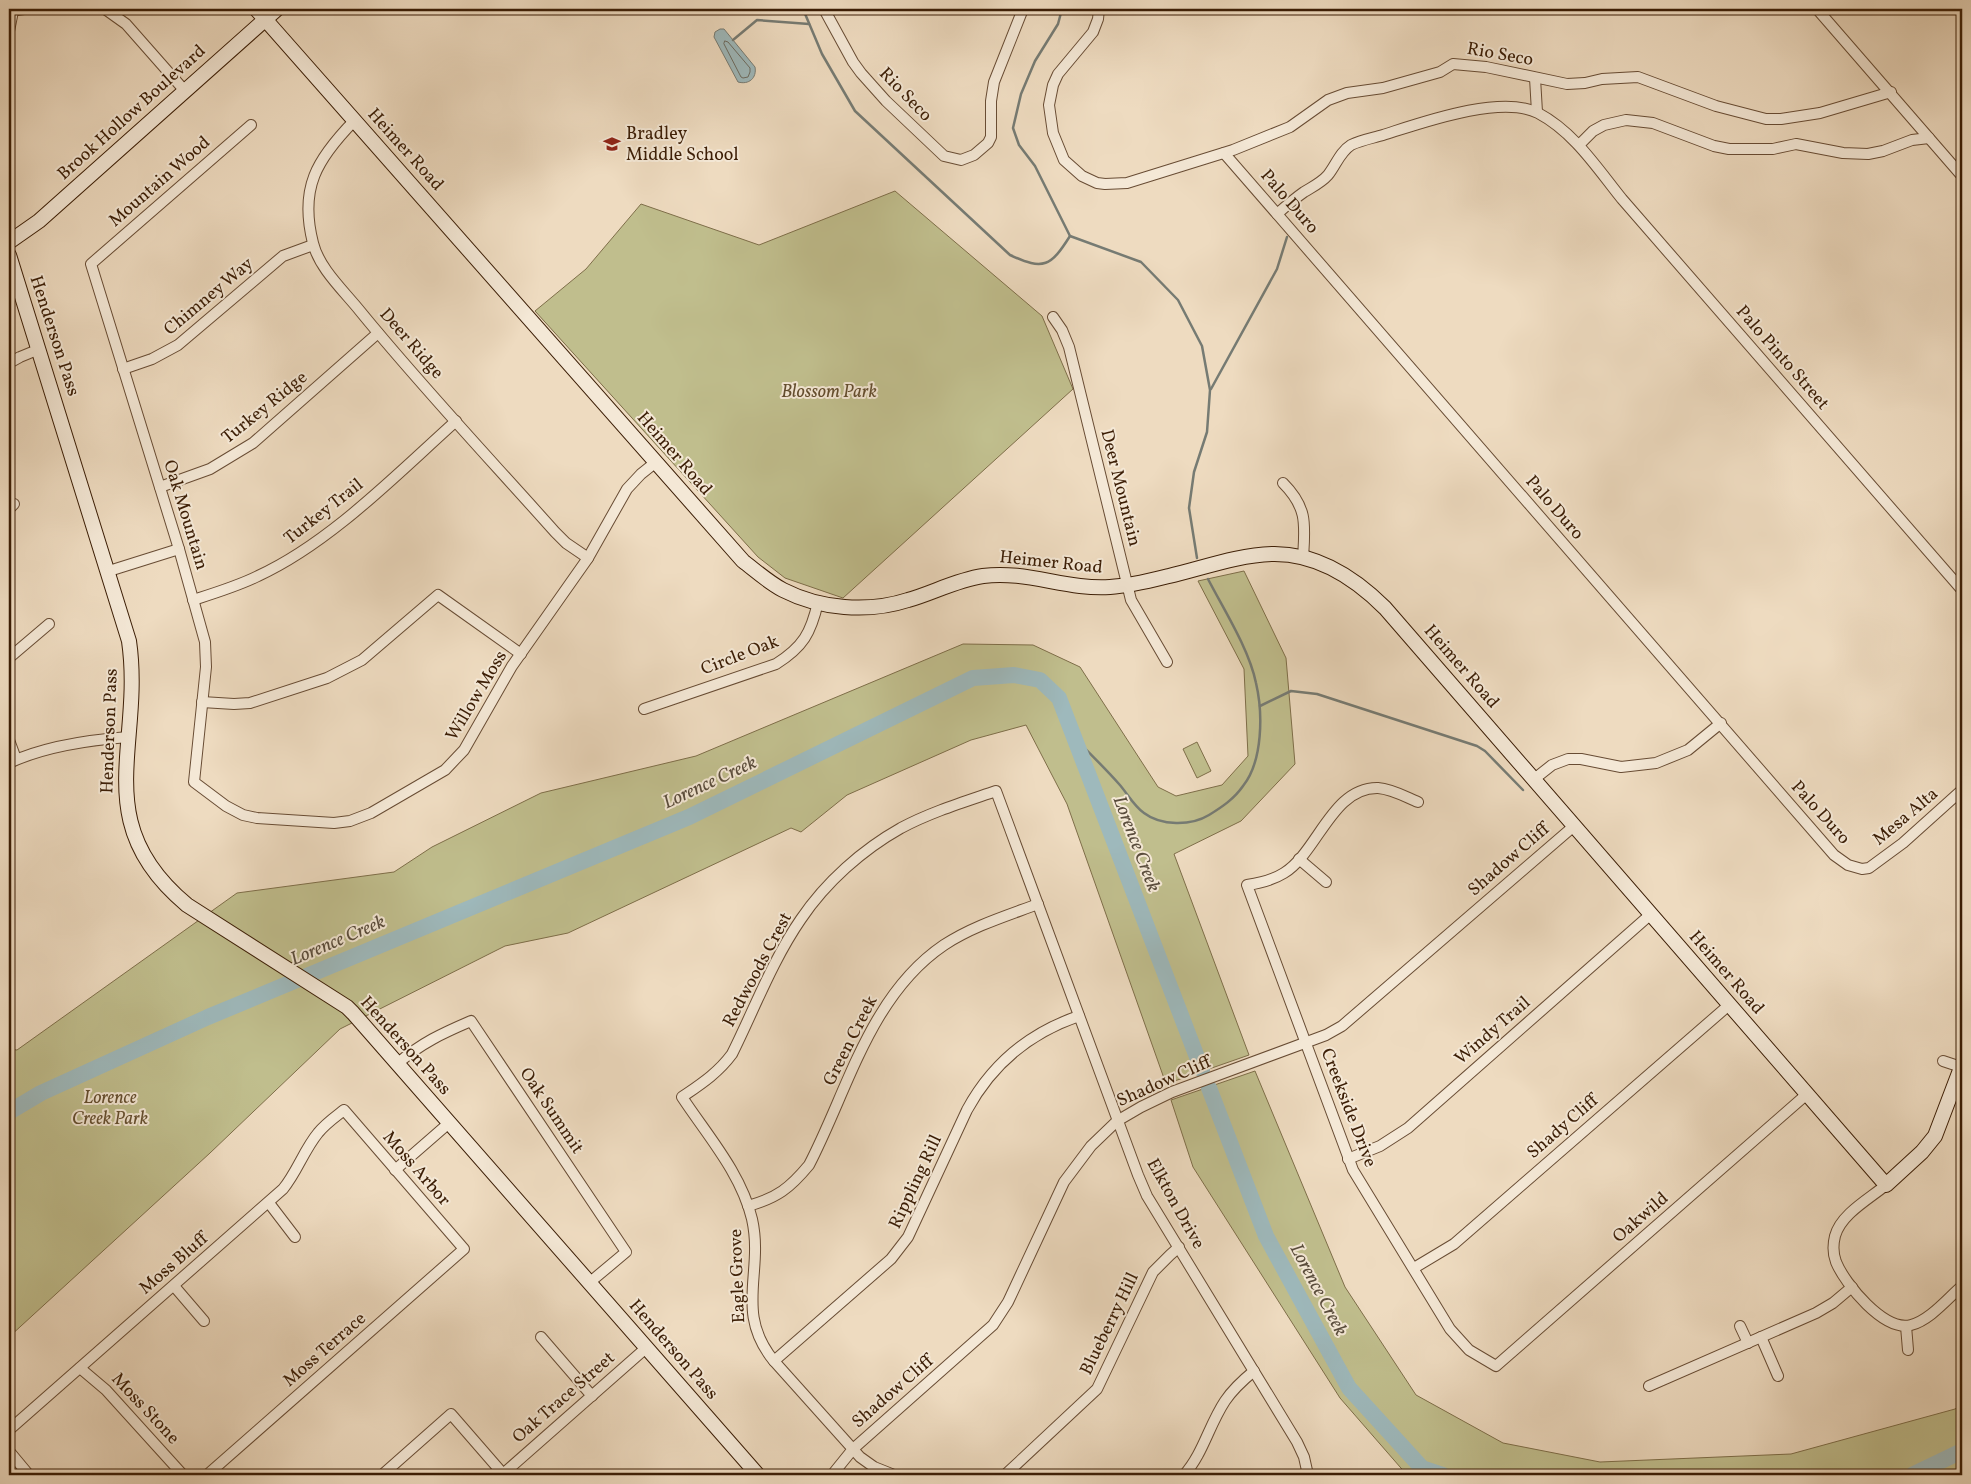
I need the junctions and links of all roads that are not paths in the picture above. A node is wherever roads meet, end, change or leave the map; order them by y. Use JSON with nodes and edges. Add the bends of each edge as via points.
{"nodes":[{"id":1,"x":24,"y":9,"type":"edge"},
{"id":2,"x":105,"y":9,"type":"edge"},
{"id":3,"x":277,"y":9,"type":"edge"},
{"id":4,"x":824,"y":9,"type":"edge"},
{"id":5,"x":1023,"y":9,"type":"edge"},
{"id":6,"x":1098,"y":9,"type":"edge"},
{"id":7,"x":1817,"y":9,"type":"edge"},
{"id":8,"x":11,"y":11,"type":"edge"},
{"id":9,"x":261,"y":14,"type":"edge"},
{"id":10,"x":9,"y":31,"type":"edge"},
{"id":11,"x":1535,"y":78,"type":"junction"},
{"id":12,"x":185,"y":91,"type":"junction"},
{"id":13,"x":1890,"y":92,"type":"junction"},
{"id":14,"x":1537,"y":112,"type":"junction"},
{"id":15,"x":354,"y":121,"type":"junction"},
{"id":16,"x":251,"y":125,"type":"dead end"},
{"id":17,"x":1929,"y":138,"type":"junction"},
{"id":18,"x":1579,"y":145,"type":"junction"},
{"id":19,"x":1224,"y":153,"type":"junction"},
{"id":20,"x":1962,"y":176,"type":"edge"},
{"id":21,"x":1277,"y":214,"type":"junction"},
{"id":22,"x":9,"y":242,"type":"edge"},
{"id":23,"x":313,"y":245,"type":"junction"},
{"id":24,"x":9,"y":255,"type":"edge"},
{"id":25,"x":91,"y":264,"type":"joint"},
{"id":26,"x":1053,"y":317,"type":"dead end"},
{"id":27,"x":378,"y":333,"type":"junction"},
{"id":28,"x":38,"y":350,"type":"junction"},
{"id":29,"x":9,"y":363,"type":"edge"},
{"id":30,"x":123,"y":370,"type":"junction"},
{"id":31,"x":456,"y":421,"type":"junction"},
{"id":32,"x":656,"y":462,"type":"junction"},
{"id":33,"x":1283,"y":484,"type":"dead end"},
{"id":34,"x":160,"y":487,"type":"junction"},
{"id":35,"x":179,"y":548,"type":"junction"},
{"id":36,"x":588,"y":558,"type":"junction"},
{"id":37,"x":1303,"y":558,"type":"junction"},
{"id":38,"x":108,"y":571,"type":"junction"},
{"id":39,"x":1128,"y":586,"type":"junction"},
{"id":40,"x":1962,"y":590,"type":"edge"},
{"id":41,"x":193,"y":600,"type":"junction"},
{"id":42,"x":818,"y":602,"type":"junction"},
{"id":43,"x":49,"y":624,"type":"dead end"},
{"id":44,"x":521,"y":654,"type":"junction"},
{"id":45,"x":9,"y":658,"type":"edge"},
{"id":46,"x":1167,"y":662,"type":"dead end"},
{"id":47,"x":202,"y":702,"type":"junction"},
{"id":48,"x":644,"y":709,"type":"dead end"},
{"id":49,"x":1721,"y":723,"type":"junction"},
{"id":50,"x":128,"y":737,"type":"junction"},
{"id":51,"x":9,"y":740,"type":"edge"},
{"id":52,"x":13,"y":761,"type":"edge"},
{"id":53,"x":1533,"y":780,"type":"junction"},
{"id":54,"x":194,"y":782,"type":"joint"},
{"id":55,"x":996,"y":790,"type":"joint"},
{"id":56,"x":1962,"y":790,"type":"edge"},
{"id":57,"x":1418,"y":802,"type":"dead end"},
{"id":58,"x":1574,"y":826,"type":"junction"},
{"id":59,"x":1299,"y":859,"type":"junction"},
{"id":60,"x":1870,"y":868,"type":"joint"},
{"id":61,"x":1326,"y":882,"type":"dead end"},
{"id":62,"x":1038,"y":904,"type":"junction"},
{"id":63,"x":1651,"y":914,"type":"junction"},
{"id":64,"x":1729,"y":1005,"type":"junction"},
{"id":65,"x":1078,"y":1016,"type":"junction"},
{"id":66,"x":1305,"y":1042,"type":"junction"},
{"id":67,"x":1943,"y":1061,"type":"dead end"},
{"id":68,"x":397,"y":1064,"type":"junction"},
{"id":69,"x":1962,"y":1066,"type":"edge"},
{"id":70,"x":1807,"y":1094,"type":"junction"},
{"id":71,"x":682,"y":1097,"type":"joint"},
{"id":72,"x":344,"y":1110,"type":"joint"},
{"id":73,"x":1117,"y":1121,"type":"junction"},
{"id":74,"x":449,"y":1122,"type":"junction"},
{"id":75,"x":1348,"y":1159,"type":"junction"},
{"id":76,"x":395,"y":1170,"type":"junction"},
{"id":77,"x":1886,"y":1185,"type":"junction"},
{"id":78,"x":268,"y":1203,"type":"junction"},
{"id":79,"x":748,"y":1206,"type":"junction"},
{"id":80,"x":295,"y":1236,"type":"dead end"},
{"id":81,"x":1179,"y":1247,"type":"junction"},
{"id":82,"x":464,"y":1249,"type":"joint"},
{"id":83,"x":1414,"y":1268,"type":"junction"},
{"id":84,"x":589,"y":1283,"type":"junction"},
{"id":85,"x":174,"y":1286,"type":"junction"},
{"id":86,"x":1852,"y":1286,"type":"junction"},
{"id":87,"x":1962,"y":1286,"type":"edge"},
{"id":88,"x":204,"y":1320,"type":"dead end"},
{"id":89,"x":1740,"y":1326,"type":"dead end"},
{"id":90,"x":1906,"y":1326,"type":"junction"},
{"id":91,"x":542,"y":1337,"type":"dead end"},
{"id":92,"x":1762,"y":1337,"type":"junction"},
{"id":93,"x":1748,"y":1343,"type":"junction"},
{"id":94,"x":646,"y":1348,"type":"junction"},
{"id":95,"x":1908,"y":1350,"type":"dead end"},
{"id":96,"x":774,"y":1361,"type":"junction"},
{"id":97,"x":1496,"y":1366,"type":"joint"},
{"id":98,"x":80,"y":1368,"type":"junction"},
{"id":99,"x":1254,"y":1371,"type":"junction"},
{"id":100,"x":1778,"y":1376,"type":"dead end"},
{"id":101,"x":1649,"y":1386,"type":"dead end"},
{"id":102,"x":592,"y":1396,"type":"junction"},
{"id":103,"x":9,"y":1430,"type":"edge"},
{"id":104,"x":853,"y":1449,"type":"junction"},
{"id":105,"x":9,"y":1451,"type":"edge"},
{"id":106,"x":504,"y":1474,"type":"edge"},
{"id":107,"x":29,"y":1475,"type":"edge"},
{"id":108,"x":183,"y":1475,"type":"edge"},
{"id":109,"x":207,"y":1475,"type":"edge"},
{"id":110,"x":382,"y":1475,"type":"edge"},
{"id":111,"x":758,"y":1475,"type":"edge"},
{"id":112,"x":832,"y":1475,"type":"edge"},
{"id":113,"x":894,"y":1475,"type":"edge"},
{"id":114,"x":1006,"y":1475,"type":"edge"},
{"id":115,"x":1184,"y":1475,"type":"edge"},
{"id":116,"x":1308,"y":1475,"type":"edge"}],
"edges":[{"from":1,"to":8,"type":"street"},
{"from":2,"to":12,"type":"street","via":[[126,24]]},
{"from":3,"to":9,"type":"street","name":"Brook Hollow Boulevard"},
{"from":4,"to":5,"type":"street","name":"Rio Seco","via":[[861,73],[944,156],[961,160],[970,158],[991,137],[994,82]]},
{"from":6,"to":19,"type":"street","name":"Rio Seco","via":[[1093,32],[1058,74],[1050,97],[1053,133],[1064,160],[1082,176],[1097,183],[1120,184]]},
{"from":7,"to":13,"type":"street"},
{"from":8,"to":10,"type":"street"},
{"from":9,"to":12,"type":"street","name":"Brook Hollow Boulevard"},
{"from":9,"to":15,"type":"street","name":"Heimer Road"},
{"from":11,"to":13,"type":"street","name":"Rio Seco","via":[[1566,84],[1638,77],[1716,106],[1766,119],[1827,112]]},
{"from":11,"to":14,"type":"street"},
{"from":11,"to":19,"type":"street","name":"Rio Seco","via":[[1486,67],[1453,64],[1440,72],[1328,100],[1290,127]]},
{"from":12,"to":22,"type":"street","name":"Brook Hollow Boulevard","via":[[39,221]]},
{"from":13,"to":17,"type":"street"},
{"from":14,"to":18,"type":"street"},
{"from":14,"to":21,"type":"street","via":[[1515,107],[1493,108],[1422,122],[1360,141],[1345,149],[1320,182]]},
{"from":15,"to":23,"type":"street","name":"Deer Ridge","via":[[327,151],[312,181],[308,214]]},
{"from":15,"to":32,"type":"street","name":"Heimer Road"},
{"from":16,"to":25,"type":"street","name":"Mountain Wood"},
{"from":17,"to":18,"type":"street","via":[[1868,154],[1843,154],[1796,144],[1773,149],[1728,149],[1653,123],[1626,120],[1604,125]]},
{"from":17,"to":20,"type":"street"},
{"from":18,"to":40,"type":"street","name":"Palo Pinto Street","via":[[1622,199]]},
{"from":19,"to":21,"type":"street","name":"Palo Duro"},
{"from":21,"to":49,"type":"street","name":"Palo Duro"},
{"from":23,"to":27,"type":"street","name":"Deer Ridge","via":[[326,269]]},
{"from":23,"to":30,"type":"street","name":"Chimney Way","via":[[284,256],[178,345]]},
{"from":24,"to":28,"type":"street","name":"Henderson Pass"},
{"from":25,"to":30,"type":"street","name":"Oak Mountain"},
{"from":26,"to":39,"type":"street","name":"Deer Mountain","via":[[1069,347]]},
{"from":27,"to":31,"type":"street","name":"Deer Ridge"},
{"from":27,"to":34,"type":"street","name":"Turkey Ridge","via":[[253,443],[210,469]]},
{"from":28,"to":29,"type":"street"},
{"from":28,"to":38,"type":"street","name":"Henderson Pass"},
{"from":30,"to":34,"type":"street","name":"Oak Mountain"},
{"from":31,"to":36,"type":"street","name":"Deer Ridge","via":[[555,532]]},
{"from":31,"to":41,"type":"street","name":"Turkey Trail","via":[[346,518],[300,552],[258,577]]},
{"from":32,"to":36,"type":"street","name":"Willow Moss","via":[[627,489]]},
{"from":32,"to":42,"type":"street","name":"Heimer Road","via":[[743,561],[783,590]]},
{"from":33,"to":37,"type":"street","via":[[1299,502],[1303,516]]},
{"from":34,"to":35,"type":"street","name":"Oak Mountain"},
{"from":35,"to":38,"type":"street"},
{"from":35,"to":41,"type":"street","name":"Oak Mountain"},
{"from":36,"to":44,"type":"street","name":"Willow Moss"},
{"from":37,"to":39,"type":"street","name":"Heimer Road","via":[[1274,554],[1243,558]]},
{"from":37,"to":53,"type":"street","name":"Heimer Road","via":[[1342,573],[1369,592]]},
{"from":38,"to":50,"type":"street","name":"Henderson Pass","via":[[132,659]]},
{"from":39,"to":42,"type":"street","name":"Heimer Road","via":[[1088,588],[1000,575],[958,582],[896,604],[857,608]]},
{"from":39,"to":46,"type":"street","name":"Deer Mountain","via":[[1131,600]]},
{"from":41,"to":47,"type":"street","name":"Oak Mountain","via":[[206,651]]},
{"from":42,"to":48,"type":"street","name":"Circle Oak","via":[[813,624],[804,642],[776,664]]},
{"from":43,"to":45,"type":"street"},
{"from":44,"to":47,"type":"street","via":[[438,595],[362,660],[327,678],[250,703]]},
{"from":44,"to":54,"type":"street","name":"Willow Moss","via":[[458,757],[445,770],[364,816],[334,823],[257,818],[226,806]]},
{"from":47,"to":54,"type":"street","name":"Oak Mountain"},
{"from":49,"to":53,"type":"street","via":[[1688,750],[1656,764],[1621,767],[1568,759],[1552,765]]},
{"from":49,"to":60,"type":"street","name":"Palo Duro","via":[[1829,850],[1848,865]]},
{"from":50,"to":52,"type":"street","via":[[90,741]]},
{"from":50,"to":68,"type":"street","name":"Henderson Pass","via":[[126,801],[131,825],[154,871],[172,892],[195,910],[347,1007]]},
{"from":51,"to":52,"type":"street"},
{"from":53,"to":58,"type":"street","name":"Heimer Road"},
{"from":55,"to":62,"type":"street","name":"Elkton Drive"},
{"from":55,"to":71,"type":"street","name":"Redwoods Crest","via":[[902,828],[835,878],[801,918],[732,1054],[711,1077]]},
{"from":56,"to":60,"type":"street","name":"Mesa Alta"},
{"from":57,"to":59,"type":"street","via":[[1380,788],[1358,792],[1341,804]]},
{"from":58,"to":63,"type":"street","name":"Heimer Road"},
{"from":58,"to":66,"type":"street","name":"Shadow Cliff","via":[[1349,1020],[1326,1035]]},
{"from":59,"to":61,"type":"street"},
{"from":59,"to":66,"type":"street","name":"Creekside Drive","via":[[1285,873],[1248,885]]},
{"from":62,"to":65,"type":"street","name":"Elkton Drive"},
{"from":62,"to":79,"type":"street","name":"Green Creek","via":[[962,934],[910,974],[873,1028],[808,1165],[783,1192]]},
{"from":63,"to":64,"type":"street","name":"Heimer Road"},
{"from":63,"to":75,"type":"street","name":"Windy Trail","via":[[1408,1128],[1380,1146]]},
{"from":64,"to":70,"type":"street","name":"Heimer Road"},
{"from":64,"to":83,"type":"street","name":"Shady Cliff","via":[[1454,1244]]},
{"from":65,"to":73,"type":"street","name":"Elkton Drive"},
{"from":65,"to":96,"type":"street","name":"Rippling Rill","via":[[1054,1025],[1026,1042],[998,1065],[967,1110],[903,1246]]},
{"from":66,"to":73,"type":"street","name":"Shadow Cliff","via":[[1172,1092]]},
{"from":66,"to":75,"type":"street","name":"Creekside Drive"},
{"from":67,"to":69,"type":"street"},
{"from":68,"to":74,"type":"street","name":"Henderson Pass"},
{"from":68,"to":84,"type":"street","name":"Oak Summit","via":[[434,1037],[471,1021],[626,1252]]},
{"from":69,"to":77,"type":"street","via":[[1935,1136]]},
{"from":70,"to":77,"type":"street","name":"Heimer Road"},
{"from":70,"to":97,"type":"street","name":"Oakwild"},
{"from":71,"to":79,"type":"street","name":"Eagle Grove","via":[[736,1178]]},
{"from":72,"to":76,"type":"street","name":"Moss Arbor"},
{"from":72,"to":78,"type":"street","name":"Moss Bluff","via":[[317,1134],[290,1180]]},
{"from":73,"to":81,"type":"street","name":"Elkton Drive","via":[[1148,1196]]},
{"from":73,"to":104,"type":"street","name":"Shadow Cliff","via":[[1090,1146],[1064,1182],[1008,1302],[993,1325]]},
{"from":74,"to":76,"type":"street"},
{"from":74,"to":84,"type":"street","name":"Henderson Pass"},
{"from":75,"to":83,"type":"street","name":"Creekside Drive"},
{"from":76,"to":82,"type":"street","name":"Moss Arbor"},
{"from":77,"to":86,"type":"street","via":[[1841,1223],[1836,1235],[1836,1261]]},
{"from":78,"to":80,"type":"street"},
{"from":78,"to":85,"type":"street","name":"Moss Bluff"},
{"from":79,"to":96,"type":"street","name":"Eagle Grove","via":[[756,1250],[752,1317],[761,1344]]},
{"from":81,"to":99,"type":"street","name":"Elkton Drive"},
{"from":81,"to":114,"type":"street","name":"Blueberry Hill","via":[[1153,1272],[1097,1389]]},
{"from":82,"to":109,"type":"street","name":"Moss Terrace"},
{"from":83,"to":97,"type":"street","name":"Creekside Drive","via":[[1454,1334],[1470,1350]]},
{"from":84,"to":94,"type":"street","name":"Henderson Pass"},
{"from":85,"to":88,"type":"street"},
{"from":85,"to":98,"type":"street","name":"Moss Bluff"},
{"from":86,"to":90,"type":"street","via":[[1885,1320]]},
{"from":86,"to":92,"type":"street","via":[[1816,1313]]},
{"from":87,"to":90,"type":"street","via":[[1919,1322]]},
{"from":89,"to":93,"type":"street"},
{"from":90,"to":95,"type":"street"},
{"from":91,"to":102,"type":"street"},
{"from":92,"to":93,"type":"street"},
{"from":92,"to":100,"type":"street"},
{"from":93,"to":101,"type":"street"},
{"from":94,"to":102,"type":"street","name":"Oak Trace Street"},
{"from":94,"to":111,"type":"street","name":"Henderson Pass"},
{"from":96,"to":104,"type":"street","name":"Eagle Grove"},
{"from":98,"to":103,"type":"street","name":"Moss Bluff"},
{"from":98,"to":108,"type":"street","name":"Moss Stone","via":[[106,1390]]},
{"from":99,"to":115,"type":"street","via":[[1224,1401],[1196,1460]]},
{"from":99,"to":116,"type":"street","name":"Elkton Drive","via":[[1297,1442]]},
{"from":102,"to":106,"type":"street","name":"Oak Trace Street"},
{"from":104,"to":112,"type":"street","name":"Shadow Cliff"},
{"from":104,"to":113,"type":"street","name":"Eagle Grove","via":[[874,1467]]},
{"from":105,"to":107,"type":"street"},
{"from":106,"to":110,"type":"street","via":[[451,1414]]}]}
